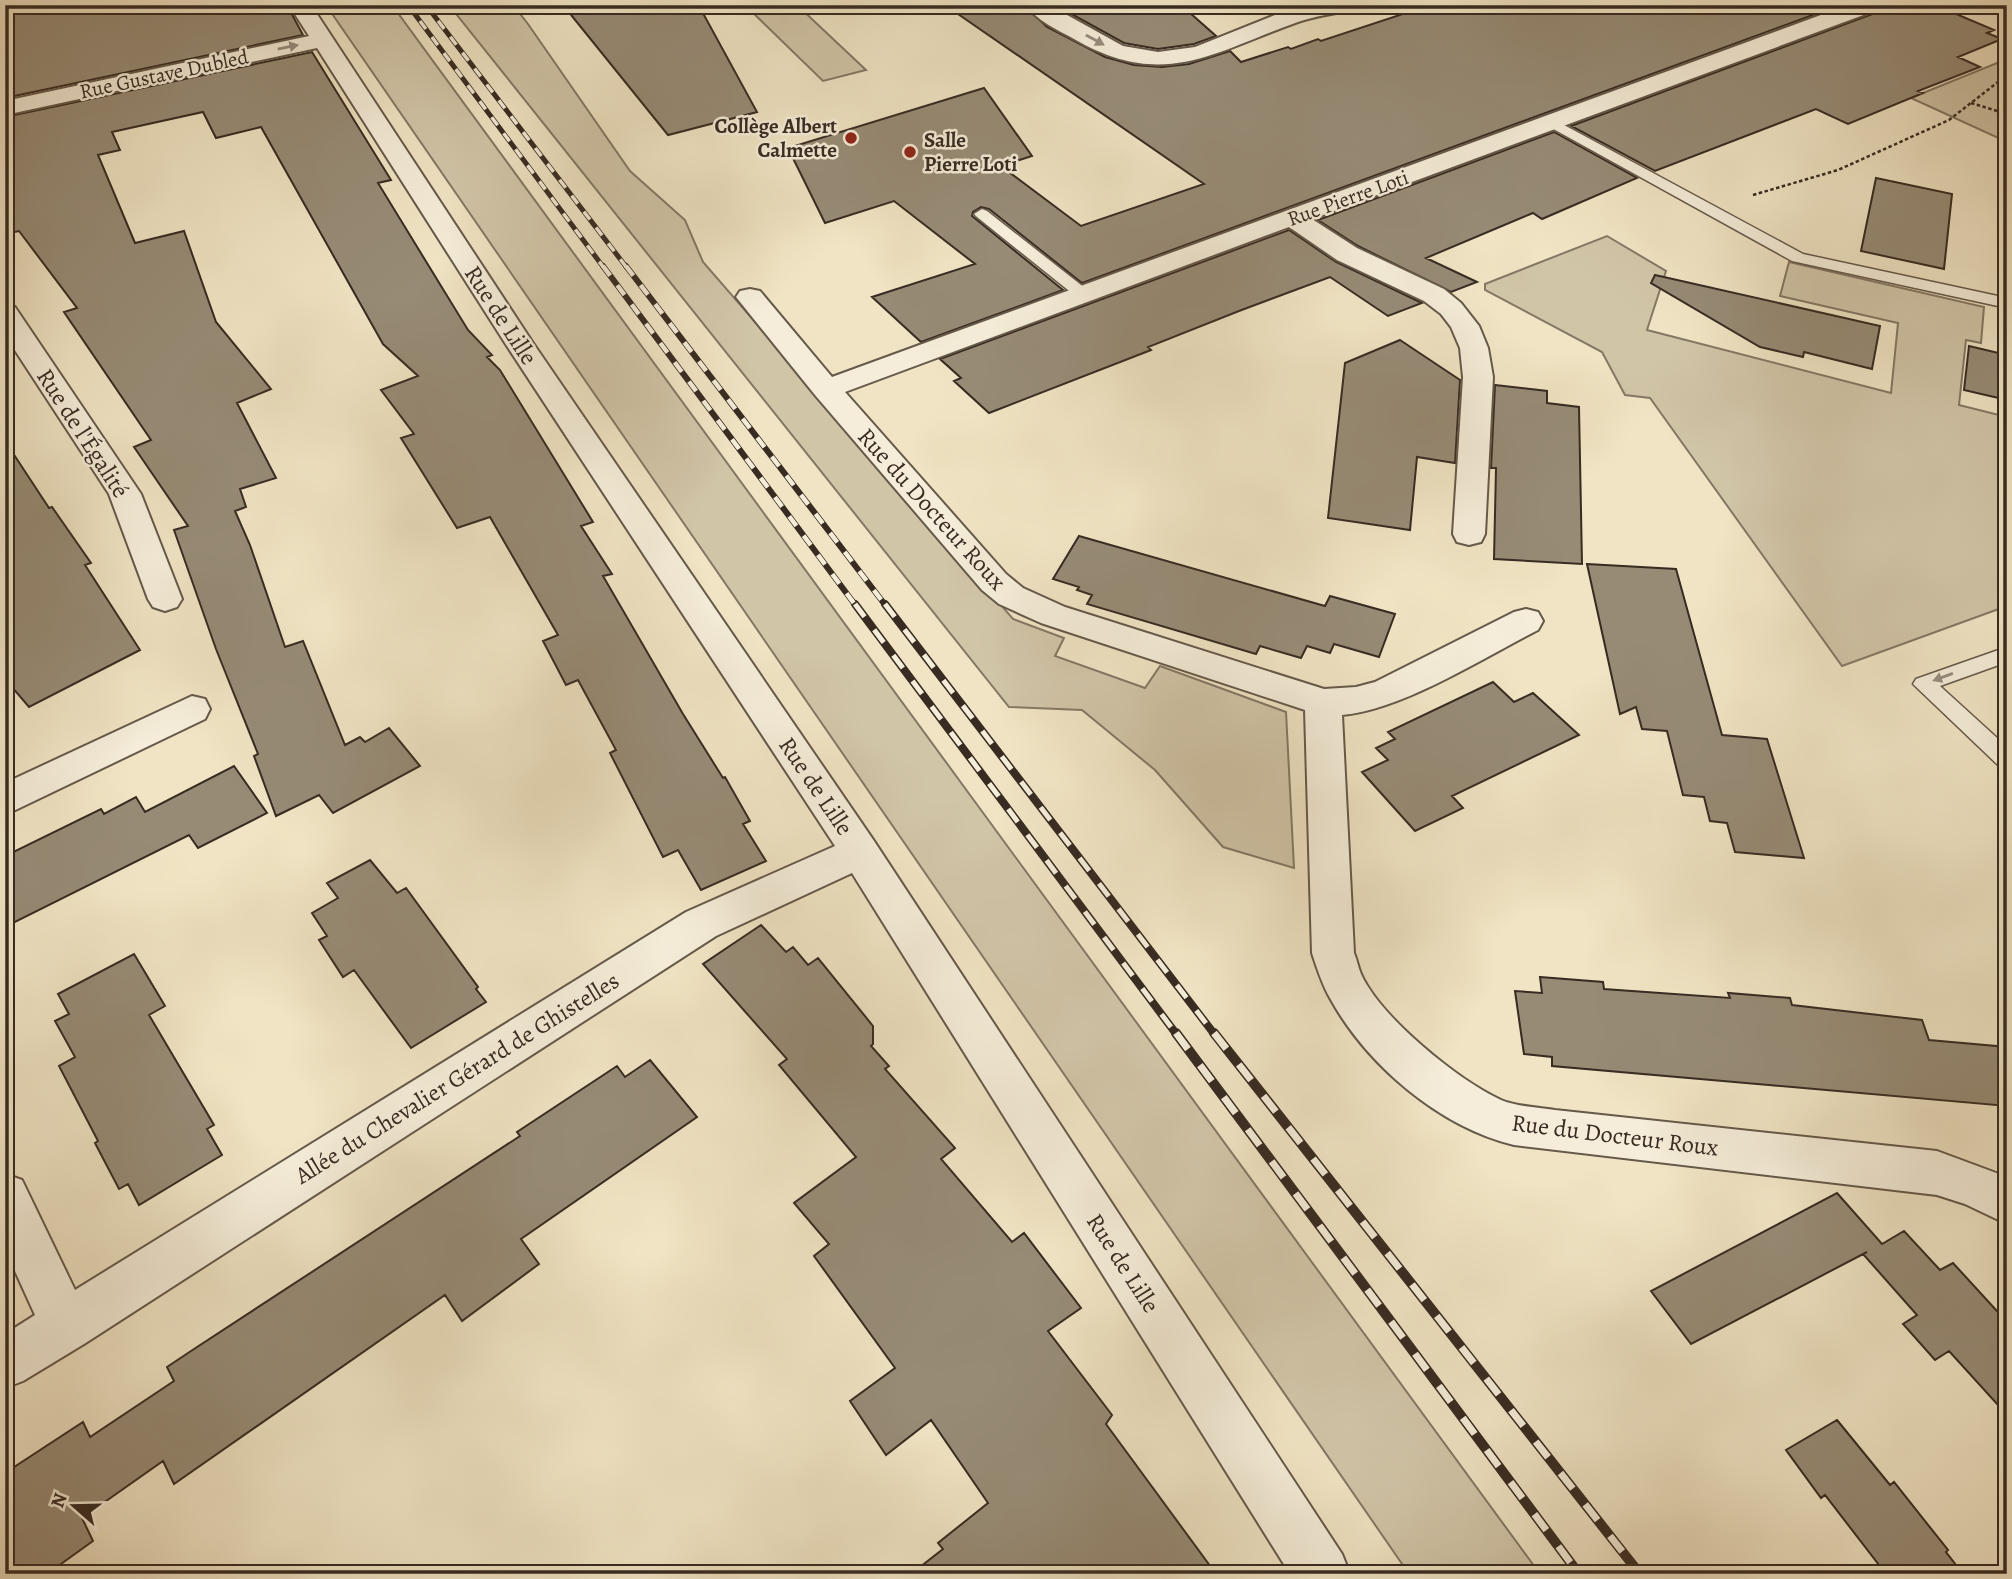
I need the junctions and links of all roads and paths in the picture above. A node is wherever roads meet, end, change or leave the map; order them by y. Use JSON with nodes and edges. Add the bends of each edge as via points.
{"nodes":[{"id":1,"x":300,"y":5,"type":"edge"},
{"id":2,"x":1037,"y":5,"type":"edge"},
{"id":3,"x":1343,"y":5,"type":"edge"},
{"id":4,"x":1870,"y":5,"type":"edge"},
{"id":5,"x":323,"y":40,"type":"junction"},
{"id":6,"x":2007,"y":75,"type":"edge"},
{"id":7,"x":1971,"y":103,"type":"junction"},
{"id":8,"x":5,"y":108,"type":"edge"},
{"id":9,"x":2007,"y":114,"type":"edge"},
{"id":10,"x":1553,"y":123,"type":"junction"},
{"id":11,"x":1714,"y":213,"type":"junction"},
{"id":12,"x":982,"y":214,"type":"dead end"},
{"id":13,"x":1293,"y":218,"type":"junction"},
{"id":14,"x":1084,"y":295,"type":"junction"},
{"id":15,"x":750,"y":297,"type":"dead end"},
{"id":16,"x":2007,"y":303,"type":"edge"},
{"id":17,"x":5,"y":313,"type":"edge"},
{"id":18,"x":826,"y":389,"type":"junction"},
{"id":19,"x":1469,"y":534,"type":"dead end"},
{"id":20,"x":164,"y":599,"type":"dead end"},
{"id":21,"x":1526,"y":621,"type":"dead end"},
{"id":22,"x":2007,"y":654,"type":"edge"},
{"id":23,"x":1322,"y":702,"type":"junction"},
{"id":24,"x":192,"y":709,"type":"dead end"},
{"id":25,"x":2007,"y":760,"type":"edge"},
{"id":26,"x":5,"y":800,"type":"edge"},
{"id":27,"x":860,"y":852,"type":"junction"},
{"id":28,"x":5,"y":1196,"type":"edge"},
{"id":29,"x":2007,"y":1202,"type":"edge"},
{"id":30,"x":66,"y":1326,"type":"junction"},
{"id":31,"x":5,"y":1363,"type":"edge"},
{"id":32,"x":1322,"y":1574,"type":"edge"}],
"edges":[{"from":1,"to":5,"type":"street","name":"Rue de Lille"},
{"from":2,"to":3,"type":"street","one_way":true,"via":[[1116,51],[1164,58],[1206,50],[1283,20]]},
{"from":4,"to":10,"type":"street","name":"Rue Pierre Loti"},
{"from":8,"to":5,"type":"street","name":"Rue Gustave Dubled","one_way":true},
{"from":5,"to":27,"type":"street","name":"Rue de Lille","via":[[519,343]]},
{"from":6,"to":7,"type":"path"},
{"from":7,"to":9,"type":"path"},
{"from":7,"to":11,"type":"path","via":[[1949,120],[1839,170],[1758,193]]},
{"from":10,"to":11,"type":"lane"},
{"from":10,"to":13,"type":"street","name":"Rue Pierre Loti"},
{"from":11,"to":16,"type":"lane","via":[[1798,258]]},
{"from":12,"to":14,"type":"lane"},
{"from":13,"to":14,"type":"street","name":"Rue Pierre Loti"},
{"from":13,"to":19,"type":"street","via":[[1348,255],[1425,287],[1446,303],[1469,331],[1478,377]]},
{"from":14,"to":18,"type":"street","name":"Rue Pierre Loti"},
{"from":15,"to":18,"type":"street","name":"Rue du Docteur Roux"},
{"from":17,"to":20,"type":"street","name":"Rue de l'Égalité","via":[[125,494]]},
{"from":18,"to":23,"type":"street","name":"Rue du Docteur Roux","via":[[1011,596],[1053,615]]},
{"from":21,"to":23,"type":"street","name":"Rue du Docteur Roux","via":[[1388,691],[1343,703]]},
{"from":22,"to":25,"type":"lane","one_way":true,"via":[[1924,684]]},
{"from":23,"to":29,"type":"street","name":"Rue du Docteur Roux","via":[[1333,953],[1344,984],[1364,1014],[1435,1083],[1470,1107],[1507,1123],[1937,1173],[1978,1186]]},
{"from":24,"to":26,"type":"street"},
{"from":27,"to":30,"type":"street","name":"Allée du Chevalier Gérard de Ghistelles","via":[[701,924]]},
{"from":27,"to":32,"type":"street","name":"Rue de Lille"},
{"from":28,"to":30,"type":"street"},
{"from":30,"to":31,"type":"street","name":"Allée du Chevalier Gérard de Ghistelles"}]}
